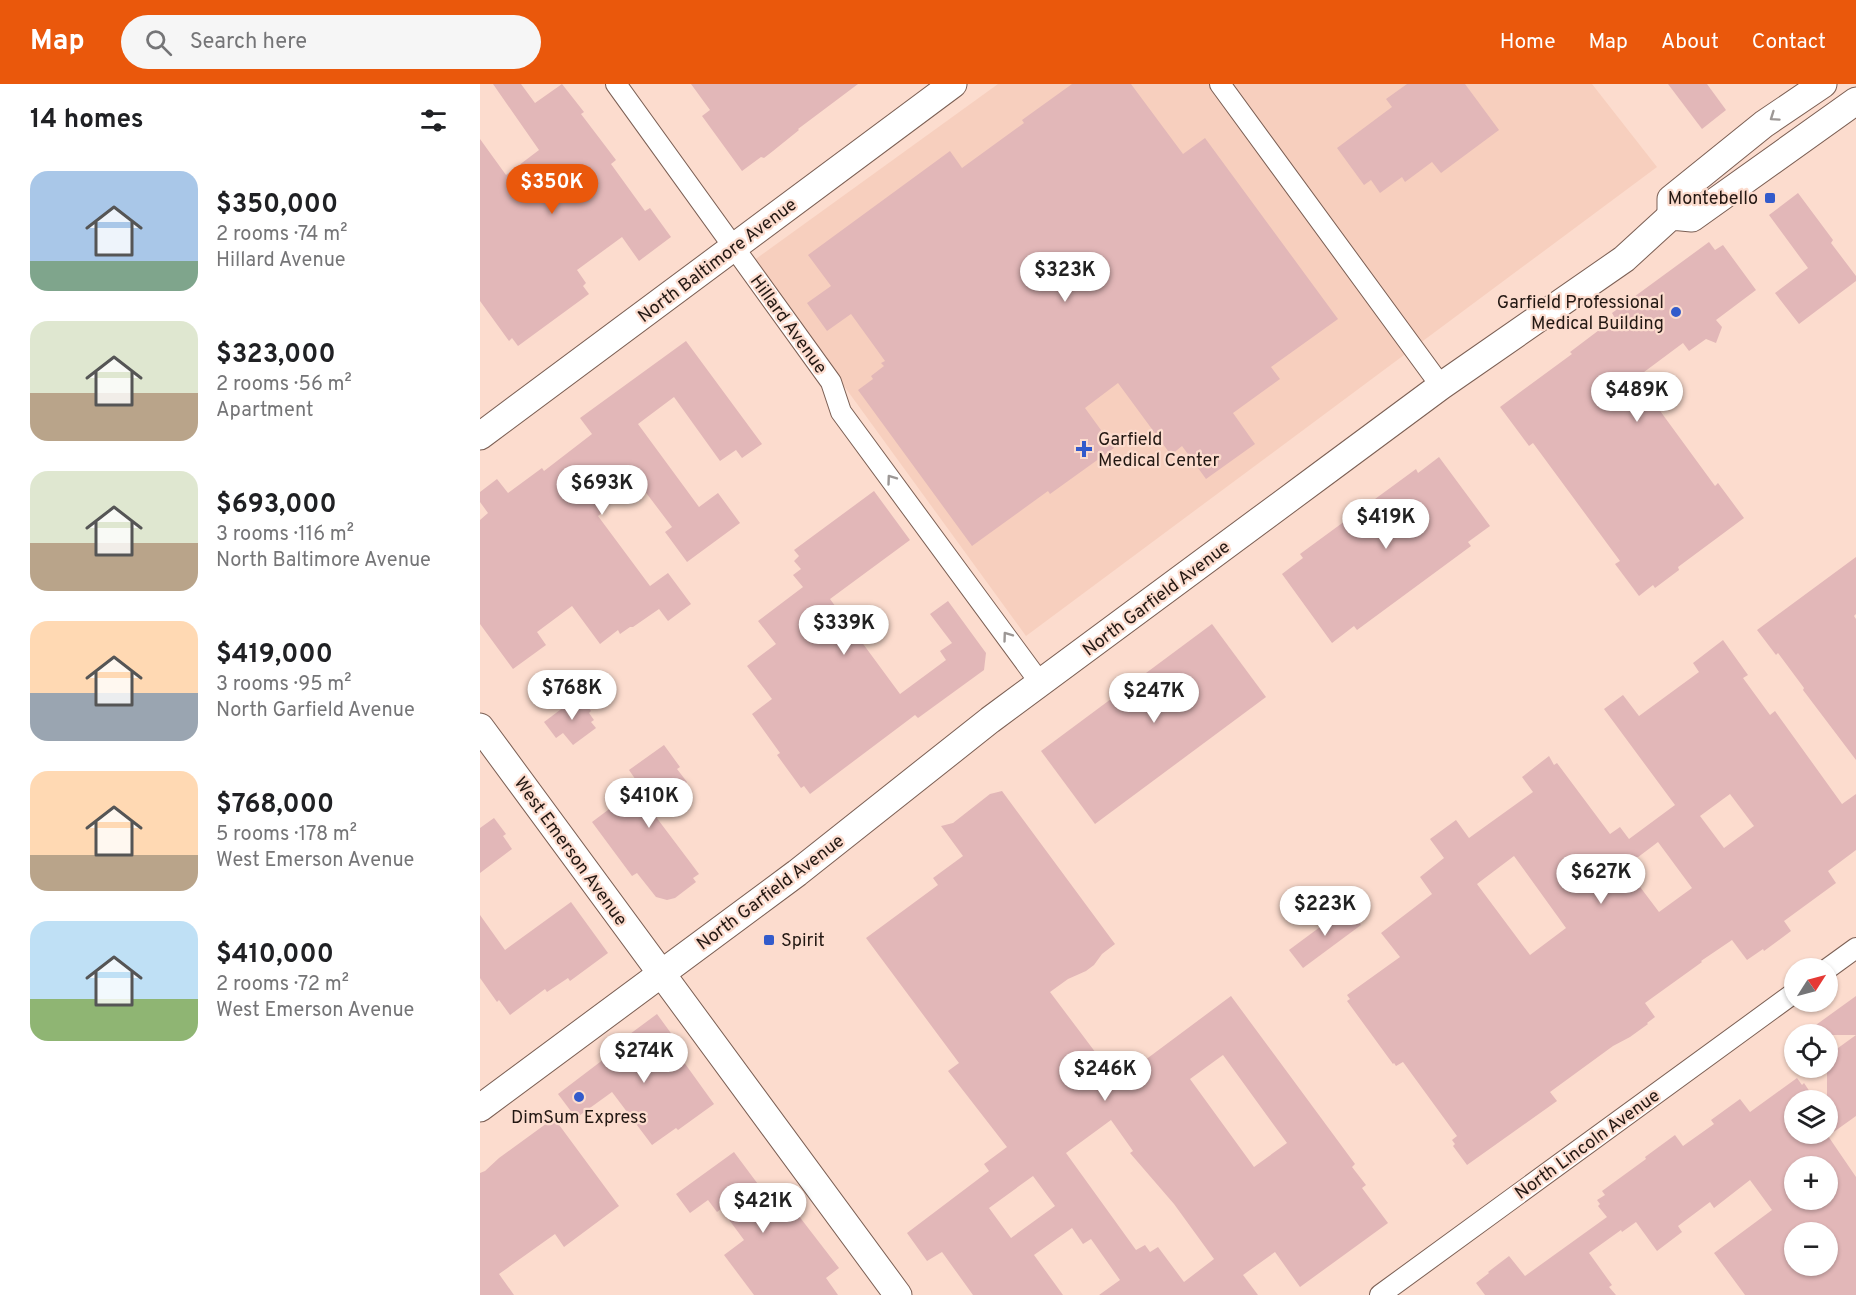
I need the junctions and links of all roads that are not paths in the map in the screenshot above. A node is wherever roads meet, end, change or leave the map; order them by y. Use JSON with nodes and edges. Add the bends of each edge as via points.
{"nodes":[{"id":1,"x":616,"y":84,"type":"edge"},
{"id":2,"x":953,"y":84,"type":"edge"},
{"id":3,"x":1220,"y":84,"type":"edge"},
{"id":4,"x":1823,"y":84,"type":"edge"},
{"id":5,"x":1851,"y":114,"type":"edge"},
{"id":6,"x":1671,"y":216,"type":"junction"},
{"id":7,"x":734,"y":247,"type":"junction"},
{"id":8,"x":1441,"y":386,"type":"junction"},
{"id":9,"x":480,"y":436,"type":"edge"},
{"id":10,"x":1041,"y":684,"type":"junction"},
{"id":11,"x":480,"y":727,"type":"edge"},
{"id":12,"x":1856,"y":948,"type":"edge"},
{"id":13,"x":1838,"y":961,"type":"edge"},
{"id":14,"x":661,"y":975,"type":"junction"},
{"id":15,"x":1784,"y":1000,"type":"edge"},
{"id":16,"x":480,"y":1108,"type":"edge"},
{"id":17,"x":898,"y":1295,"type":"edge"},
{"id":18,"x":1380,"y":1295,"type":"edge"}],
"edges":[{"from":1,"to":7,"type":"street","name":"Hillard Avenue"},
{"from":2,"to":7,"type":"main road","name":"North Baltimore Avenue"},
{"from":3,"to":8,"type":"street"},
{"from":4,"to":5,"type":"main road"},
{"from":4,"to":6,"type":"main road","one_way":true,"via":[[1764,124],[1671,199]]},
{"from":5,"to":6,"type":"main road","via":[[1692,218]]},
{"from":6,"to":8,"type":"main road","name":"North Garfield Avenue","via":[[1624,259]]},
{"from":7,"to":9,"type":"main road","name":"North Baltimore Avenue"},
{"from":10,"to":7,"type":"street","name":"Hillard Avenue","one_way":true,"via":[[841,412],[831,382]]},
{"from":8,"to":10,"type":"main road","name":"North Garfield Avenue"},
{"from":10,"to":14,"type":"main road","name":"North Garfield Avenue"},
{"from":11,"to":14,"type":"main road","name":"West Emerson Avenue"},
{"from":12,"to":13,"type":"street"},
{"from":14,"to":16,"type":"main road","name":"North Garfield Avenue"},
{"from":14,"to":17,"type":"main road","name":"West Emerson Avenue"},
{"from":15,"to":18,"type":"street","name":"North Lincoln Avenue"}]}
